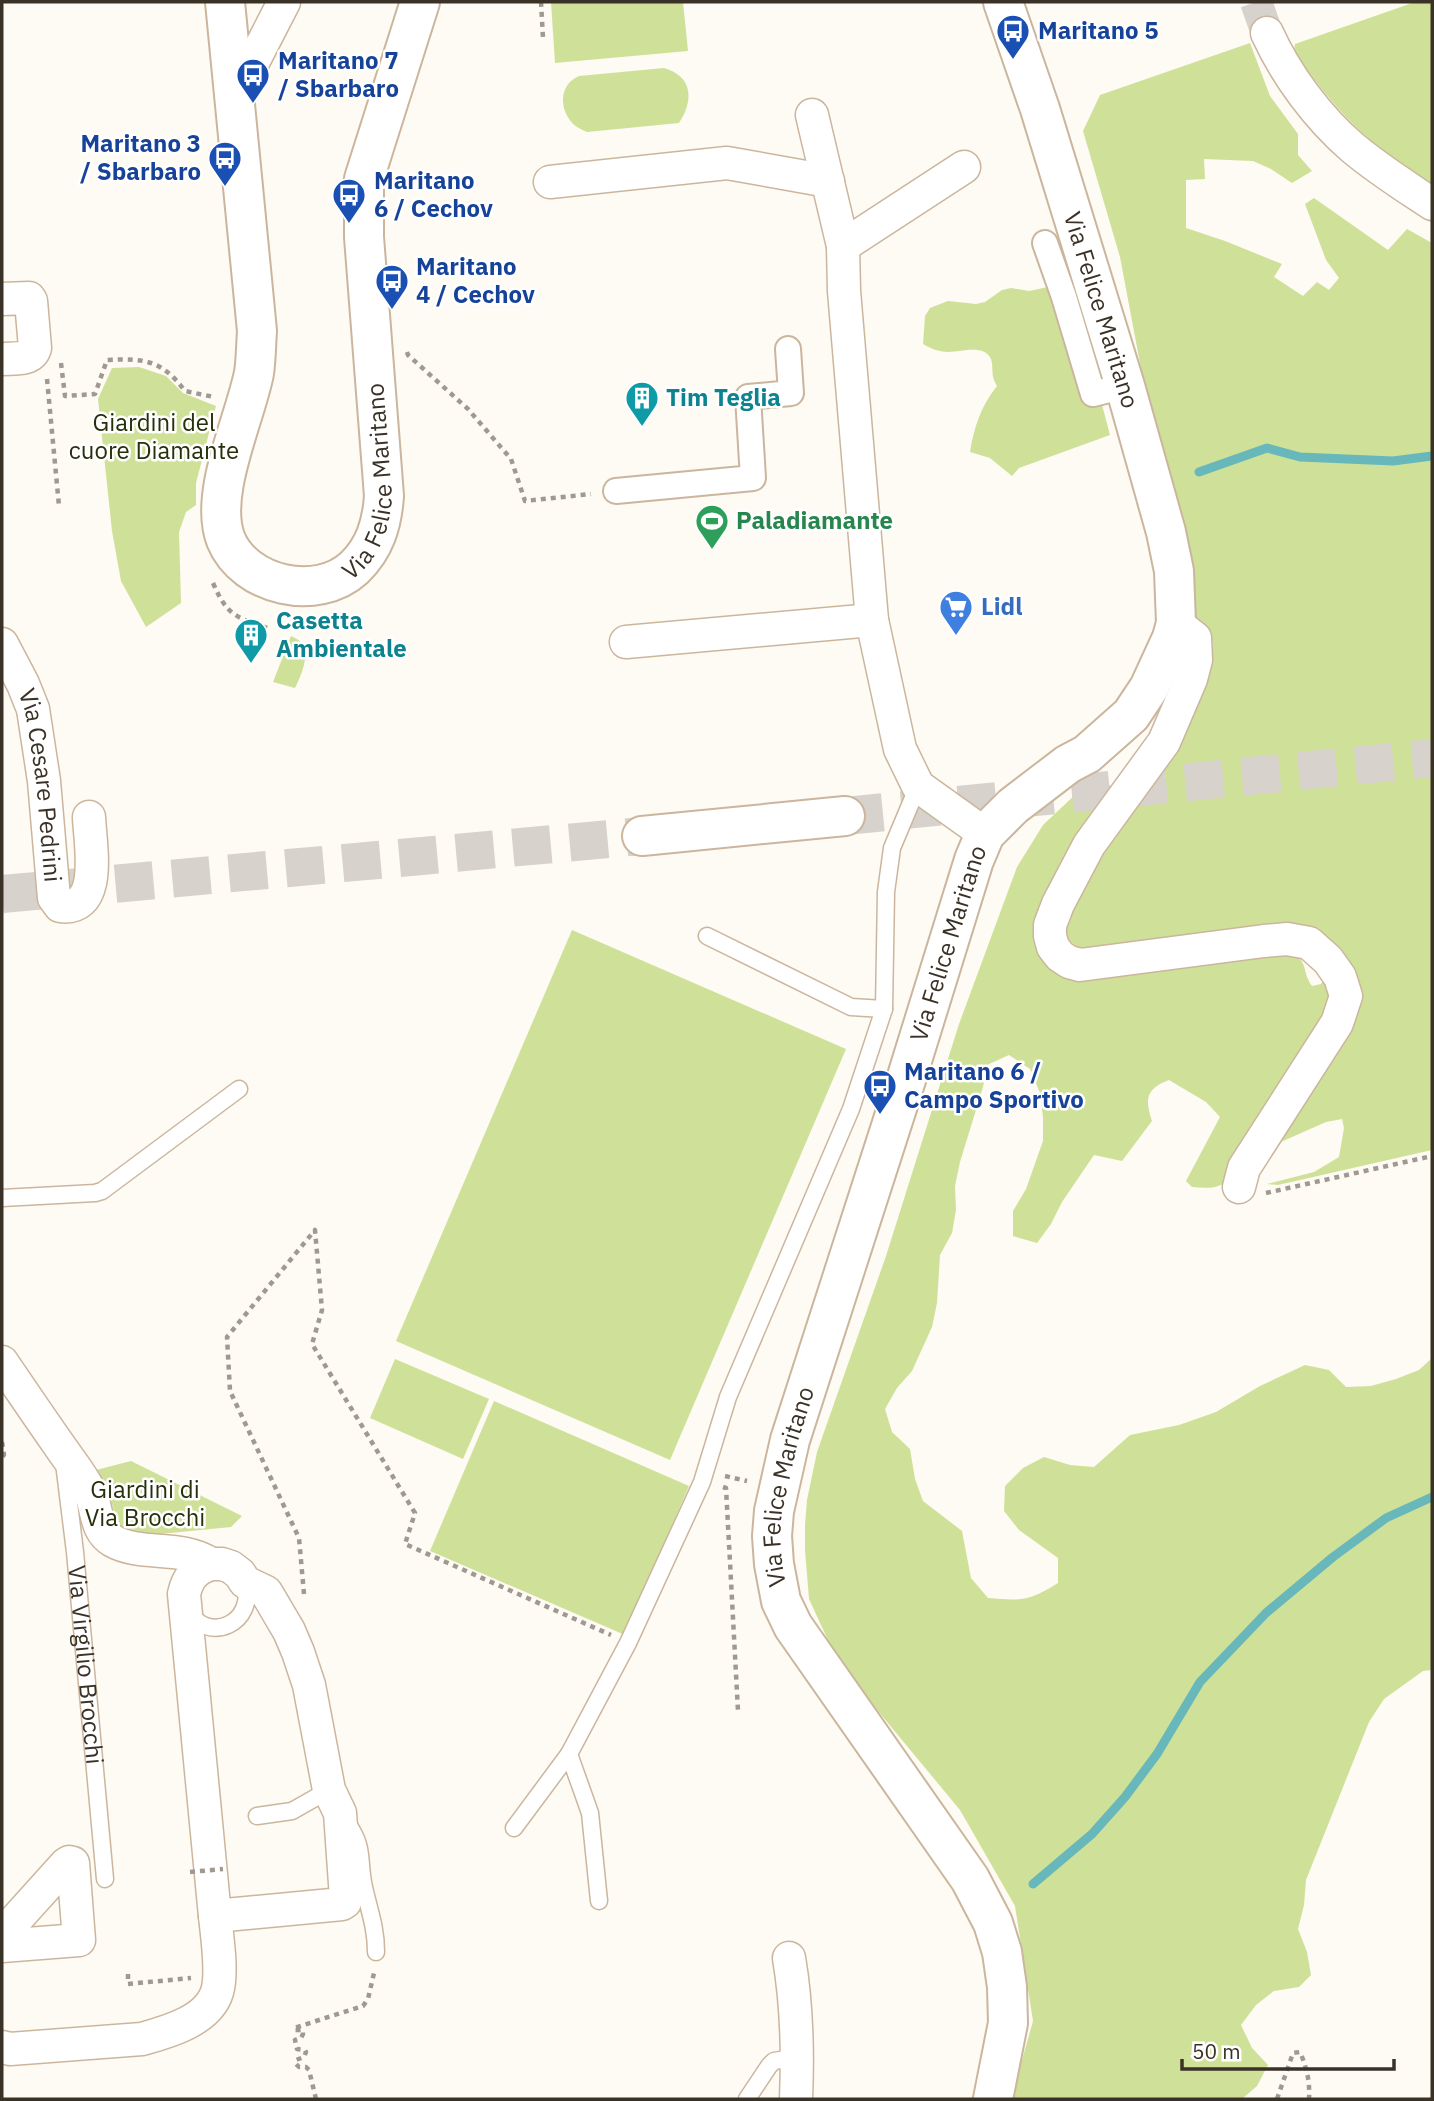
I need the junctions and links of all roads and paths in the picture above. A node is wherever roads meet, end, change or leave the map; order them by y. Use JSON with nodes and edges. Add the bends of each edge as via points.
{"nodes":[{"id":1,"x":284,"y":2,"type":"edge"},
{"id":2,"x":420,"y":2,"type":"edge"},
{"id":3,"x":541,"y":2,"type":"edge"},
{"id":4,"x":1003,"y":2,"type":"edge"},
{"id":5,"x":229,"y":6,"type":"edge"},
{"id":6,"x":1266,"y":33,"type":"tunnel mouth"},
{"id":7,"x":543,"y":38,"type":"dead end"},
{"id":8,"x":234,"y":99,"type":"junction"},
{"id":9,"x":813,"y":115,"type":"dead end"},
{"id":10,"x":964,"y":167,"type":"dead end"},
{"id":11,"x":828,"y":181,"type":"junction"},
{"id":12,"x":550,"y":182,"type":"dead end"},
{"id":13,"x":1432,"y":204,"type":"edge"},
{"id":14,"x":1045,"y":243,"type":"dead end"},
{"id":15,"x":843,"y":246,"type":"junction"},
{"id":16,"x":2,"y":299,"type":"edge"},
{"id":17,"x":405,"y":344,"type":"dead end"},
{"id":18,"x":788,"y":349,"type":"dead end"},
{"id":19,"x":34,"y":351,"type":"junction"},
{"id":20,"x":2,"y":359,"type":"edge"},
{"id":21,"x":252,"y":380,"type":"junction"},
{"id":22,"x":1125,"y":386,"type":"junction"},
{"id":23,"x":615,"y":491,"type":"joint"},
{"id":24,"x":60,"y":506,"type":"dead end"},
{"id":25,"x":872,"y":620,"type":"junction"},
{"id":26,"x":1176,"y":623,"type":"junction"},
{"id":27,"x":626,"y":642,"type":"dead end"},
{"id":28,"x":2,"y":644,"type":"edge"},
{"id":29,"x":918,"y":786,"type":"junction"},
{"id":30,"x":845,"y":816,"type":"tunnel mouth"},
{"id":31,"x":89,"y":817,"type":"dead end"},
{"id":32,"x":985,"y":834,"type":"junction"},
{"id":33,"x":642,"y":836,"type":"tunnel mouth"},
{"id":34,"x":707,"y":936,"type":"dead end"},
{"id":35,"x":884,"y":1009,"type":"junction"},
{"id":36,"x":239,"y":1089,"type":"dead end"},
{"id":37,"x":1432,"y":1156,"type":"edge"},
{"id":38,"x":1239,"y":1187,"type":"joint"},
{"id":39,"x":2,"y":1198,"type":"edge"},
{"id":40,"x":2,"y":1362,"type":"edge"},
{"id":41,"x":2,"y":1442,"type":"edge"},
{"id":42,"x":62,"y":1450,"type":"junction"},
{"id":43,"x":2,"y":1457,"type":"edge"},
{"id":44,"x":704,"y":1476,"type":"junction"},
{"id":45,"x":779,"y":1488,"type":"junction"},
{"id":46,"x":211,"y":1564,"type":"junction"},
{"id":47,"x":245,"y":1582,"type":"junction"},
{"id":48,"x":185,"y":1604,"type":"junction"},
{"id":49,"x":289,"y":1631,"type":"junction"},
{"id":50,"x":628,"y":1643,"type":"junction"},
{"id":51,"x":738,"y":1711,"type":"dead end"},
{"id":52,"x":569,"y":1754,"type":"junction"},
{"id":53,"x":334,"y":1801,"type":"junction"},
{"id":54,"x":257,"y":1816,"type":"dead end"},
{"id":55,"x":514,"y":1828,"type":"dead end"},
{"id":56,"x":223,"y":1869,"type":"dead end"},
{"id":57,"x":190,"y":1872,"type":"dead end"},
{"id":58,"x":105,"y":1879,"type":"dead end"},
{"id":59,"x":599,"y":1901,"type":"dead end"},
{"id":60,"x":215,"y":1916,"type":"junction"},
{"id":61,"x":2,"y":1935,"type":"edge"},
{"id":62,"x":2,"y":1946,"type":"edge"},
{"id":63,"x":376,"y":1952,"type":"joint"},
{"id":64,"x":789,"y":1958,"type":"dead end"},
{"id":65,"x":128,"y":1974,"type":"dead end"},
{"id":66,"x":218,"y":1976,"type":"junction"},
{"id":67,"x":2,"y":2047,"type":"edge"},
{"id":68,"x":798,"y":2057,"type":"junction"},
{"id":69,"x":316,"y":2099,"type":"edge"},
{"id":70,"x":747,"y":2099,"type":"edge"},
{"id":71,"x":796,"y":2099,"type":"edge"},
{"id":72,"x":993,"y":2099,"type":"edge"},
{"id":73,"x":1277,"y":2099,"type":"edge"},
{"id":74,"x":1309,"y":2099,"type":"edge"}],
"edges":[{"from":1,"to":8,"type":"street"},
{"from":2,"to":21,"type":"main road","name":"Via Felice Maritano","via":[[365,179],[364,237],[382,518],[367,553],[338,578],[320,584],[285,585],[247,567],[226,540],[221,496]]},
{"from":3,"to":7,"type":"path"},
{"from":4,"to":22,"type":"main road","name":"Via Felice Maritano"},
{"from":5,"to":8,"type":"main road","name":"Via Felice Maritano"},
{"from":6,"to":13,"type":"street","via":[[1332,128],[1384,172]]},
{"from":8,"to":21,"type":"main road","name":"Via Felice Maritano","via":[[257,331]]},
{"from":9,"to":11,"type":"street","name":"Via Felice Maritano"},
{"from":10,"to":15,"type":"street"},
{"from":11,"to":12,"type":"street","via":[[727,163]]},
{"from":11,"to":15,"type":"street","name":"Via Felice Maritano"},
{"from":14,"to":22,"type":"street","via":[[1093,394]]},
{"from":15,"to":25,"type":"street","name":"Via Felice Maritano"},
{"from":16,"to":19,"type":"street","via":[[29,298]]},
{"from":17,"to":23,"type":"path","via":[[408,355],[468,409],[511,459],[525,500]]},
{"from":18,"to":23,"type":"street","via":[[791,393],[748,397],[753,478]]},
{"from":19,"to":20,"type":"street","via":[[29,357]]},
{"from":19,"to":21,"type":"path","via":[[59,347],[65,396],[95,394],[107,360],[152,363],[173,375],[185,391],[214,397],[226,376]]},
{"from":19,"to":24,"type":"path","via":[[46,375]]},
{"from":22,"to":26,"type":"main road","name":"Via Felice Maritano","via":[[1167,531]]},
{"from":25,"to":27,"type":"street"},
{"from":25,"to":29,"type":"street","name":"Via Felice Maritano","via":[[901,749]]},
{"from":26,"to":32,"type":"main road","name":"Via Felice Maritano","via":[[1149,688],[1131,715],[1087,754],[1013,806]]},
{"from":26,"to":38,"type":"street","via":[[1195,638],[1191,679],[1164,742],[1089,845],[1058,904],[1050,936],[1060,956],[1080,965],[1287,939],[1310,943],[1328,960],[1346,996],[1337,1024],[1244,1168]]},
{"from":28,"to":31,"type":"street","name":"Via Cesare Pedrini","via":[[33,709],[54,898],[60,906],[80,904],[92,877]]},
{"from":29,"to":32,"type":"street","name":"Via Felice Maritano"},
{"from":29,"to":35,"type":"lane","via":[[892,848],[886,892]]},
{"from":30,"to":33,"type":"main road"},
{"from":32,"to":45,"type":"main road","name":"Via Felice Maritano","via":[[790,1440]]},
{"from":34,"to":35,"type":"lane","via":[[851,1007]]},
{"from":35,"to":44,"type":"lane","via":[[851,1109],[728,1397]]},
{"from":36,"to":39,"type":"lane","via":[[102,1191]]},
{"from":37,"to":38,"type":"path","via":[[1261,1194]]},
{"from":40,"to":42,"type":"street","name":"Via Virgilio Brocchi"},
{"from":41,"to":43,"type":"path"},
{"from":42,"to":46,"type":"street","name":"Via Virgilio Brocchi","via":[[89,1489],[100,1529],[107,1537],[130,1547],[188,1554]]},
{"from":42,"to":58,"type":"lane","name":"Via Virgilio Brocchi"},
{"from":44,"to":45,"type":"path"},
{"from":44,"to":50,"type":"lane"},
{"from":44,"to":51,"type":"path","via":[[726,1488]]},
{"from":45,"to":72,"type":"main road","name":"Via Felice Maritano","via":[[772,1536],[774,1564],[781,1601],[793,1626],[970,1879],[993,1923],[1002,1952],[1008,2023]]},
{"from":46,"to":47,"type":"street","name":"Via Virgilio Brocchi","via":[[232,1567]]},
{"from":46,"to":48,"type":"street","via":[[200,1567],[186,1583]]},
{"from":47,"to":48,"type":"lane","via":[[244,1612],[229,1625],[219,1628],[198,1622]]},
{"from":47,"to":49,"type":"street","name":"Via Virgilio Brocchi","via":[[266,1592]]},
{"from":48,"to":60,"type":"street"},
{"from":49,"to":50,"type":"path","via":[[306,1619],[299,1538],[230,1391],[227,1337],[315,1230],[322,1310],[312,1344],[415,1513],[405,1544]]},
{"from":49,"to":53,"type":"street","name":"Via Virgilio Brocchi","via":[[309,1685]]},
{"from":50,"to":52,"type":"lane"},
{"from":52,"to":55,"type":"lane"},
{"from":52,"to":59,"type":"lane","via":[[590,1813]]},
{"from":53,"to":54,"type":"lane"},
{"from":53,"to":60,"type":"street","name":"Via Virgilio Brocchi","via":[[345,1902]]},
{"from":53,"to":63,"type":"lane","via":[[361,1849]]},
{"from":56,"to":57,"type":"path","bridge":true},
{"from":60,"to":66,"type":"street"},
{"from":61,"to":62,"type":"street","via":[[66,1864],[73,1863],[79,1940]]},
{"from":63,"to":69,"type":"path","via":[[370,1993],[363,2006],[294,2028],[303,2031],[295,2040],[297,2049],[306,2052],[296,2063],[309,2070]]},
{"from":64,"to":68,"type":"street"},
{"from":65,"to":66,"type":"path","via":[[128,1984]]},
{"from":66,"to":67,"type":"street","via":[[211,2006],[162,2033],[142,2039]]},
{"from":68,"to":70,"type":"lane","via":[[774,2061]]},
{"from":68,"to":71,"type":"street"},
{"from":73,"to":74,"type":"path","via":[[1293,2053],[1300,2052]]}]}
